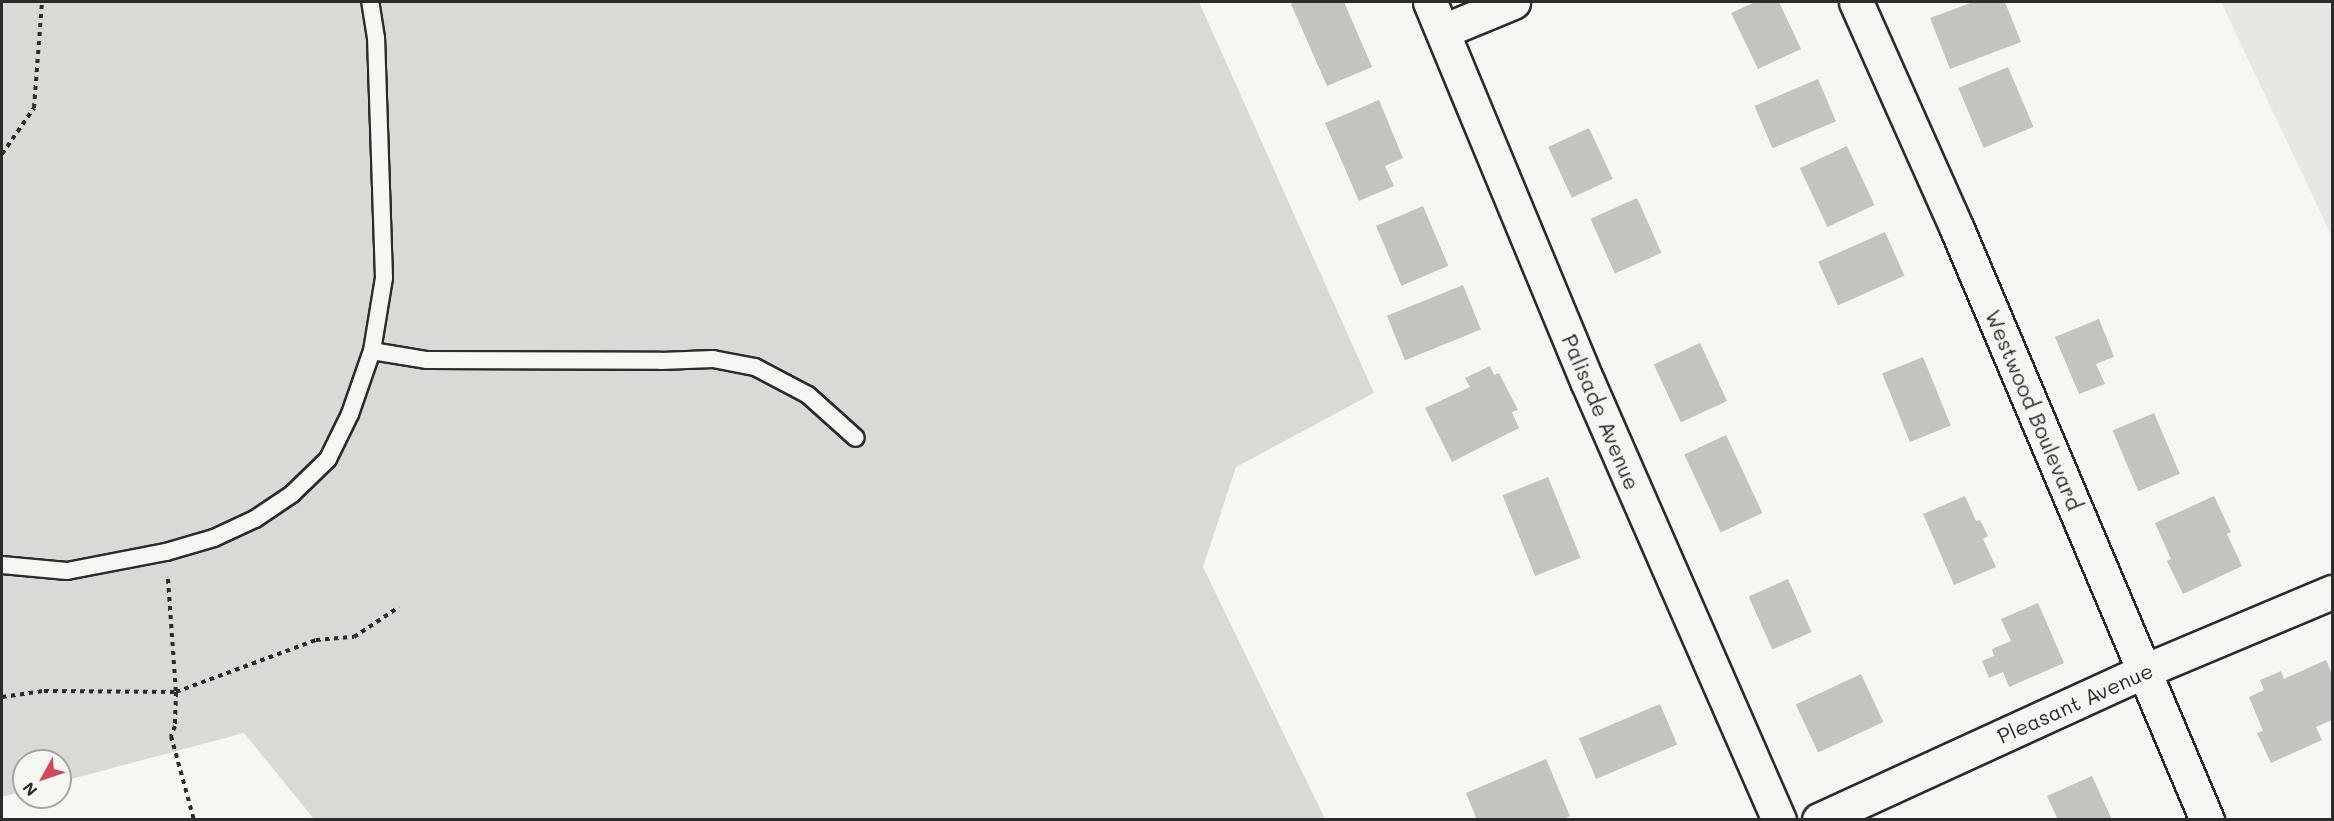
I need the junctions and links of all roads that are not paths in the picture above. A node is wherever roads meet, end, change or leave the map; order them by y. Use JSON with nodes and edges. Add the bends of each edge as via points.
{"nodes":[{"id":1,"x":370,"y":2,"type":"edge"},
{"id":2,"x":1430,"y":2,"type":"edge"},
{"id":3,"x":1513,"y":2,"type":"edge"},
{"id":4,"x":1856,"y":2,"type":"edge"},
{"id":5,"x":1443,"y":31,"type":"junction"},
{"id":6,"x":372,"y":351,"type":"junction"},
{"id":7,"x":856,"y":438,"type":"dead end"},
{"id":8,"x":2,"y":565,"type":"edge"},
{"id":9,"x":2332,"y":592,"type":"edge"},
{"id":10,"x":2144,"y":671,"type":"junction"},
{"id":11,"x":1779,"y":819,"type":"edge"},
{"id":12,"x":1819,"y":819,"type":"edge"},
{"id":13,"x":2207,"y":819,"type":"edge"}],
"edges":[{"from":1,"to":6,"type":"lane","via":[[376,38],[384,278]]},
{"from":2,"to":5,"type":"street","name":"Palisade Avenue"},
{"from":3,"to":5,"type":"street"},
{"from":4,"to":10,"type":"street","name":"Westwood Boulevard","via":[[1958,228]]},
{"from":5,"to":11,"type":"street","name":"Palisade Avenue","via":[[1588,383]]},
{"from":6,"to":7,"type":"lane","via":[[427,360],[713,359],[755,367],[808,395]]},
{"from":6,"to":8,"type":"lane","via":[[350,414],[328,459],[292,494],[255,519],[214,538],[166,552],[67,571]]},
{"from":9,"to":10,"type":"street","name":"Pleasant Avenue"},
{"from":10,"to":12,"type":"street","name":"Pleasant Avenue"},
{"from":10,"to":13,"type":"street","name":"Westwood Boulevard"}]}
